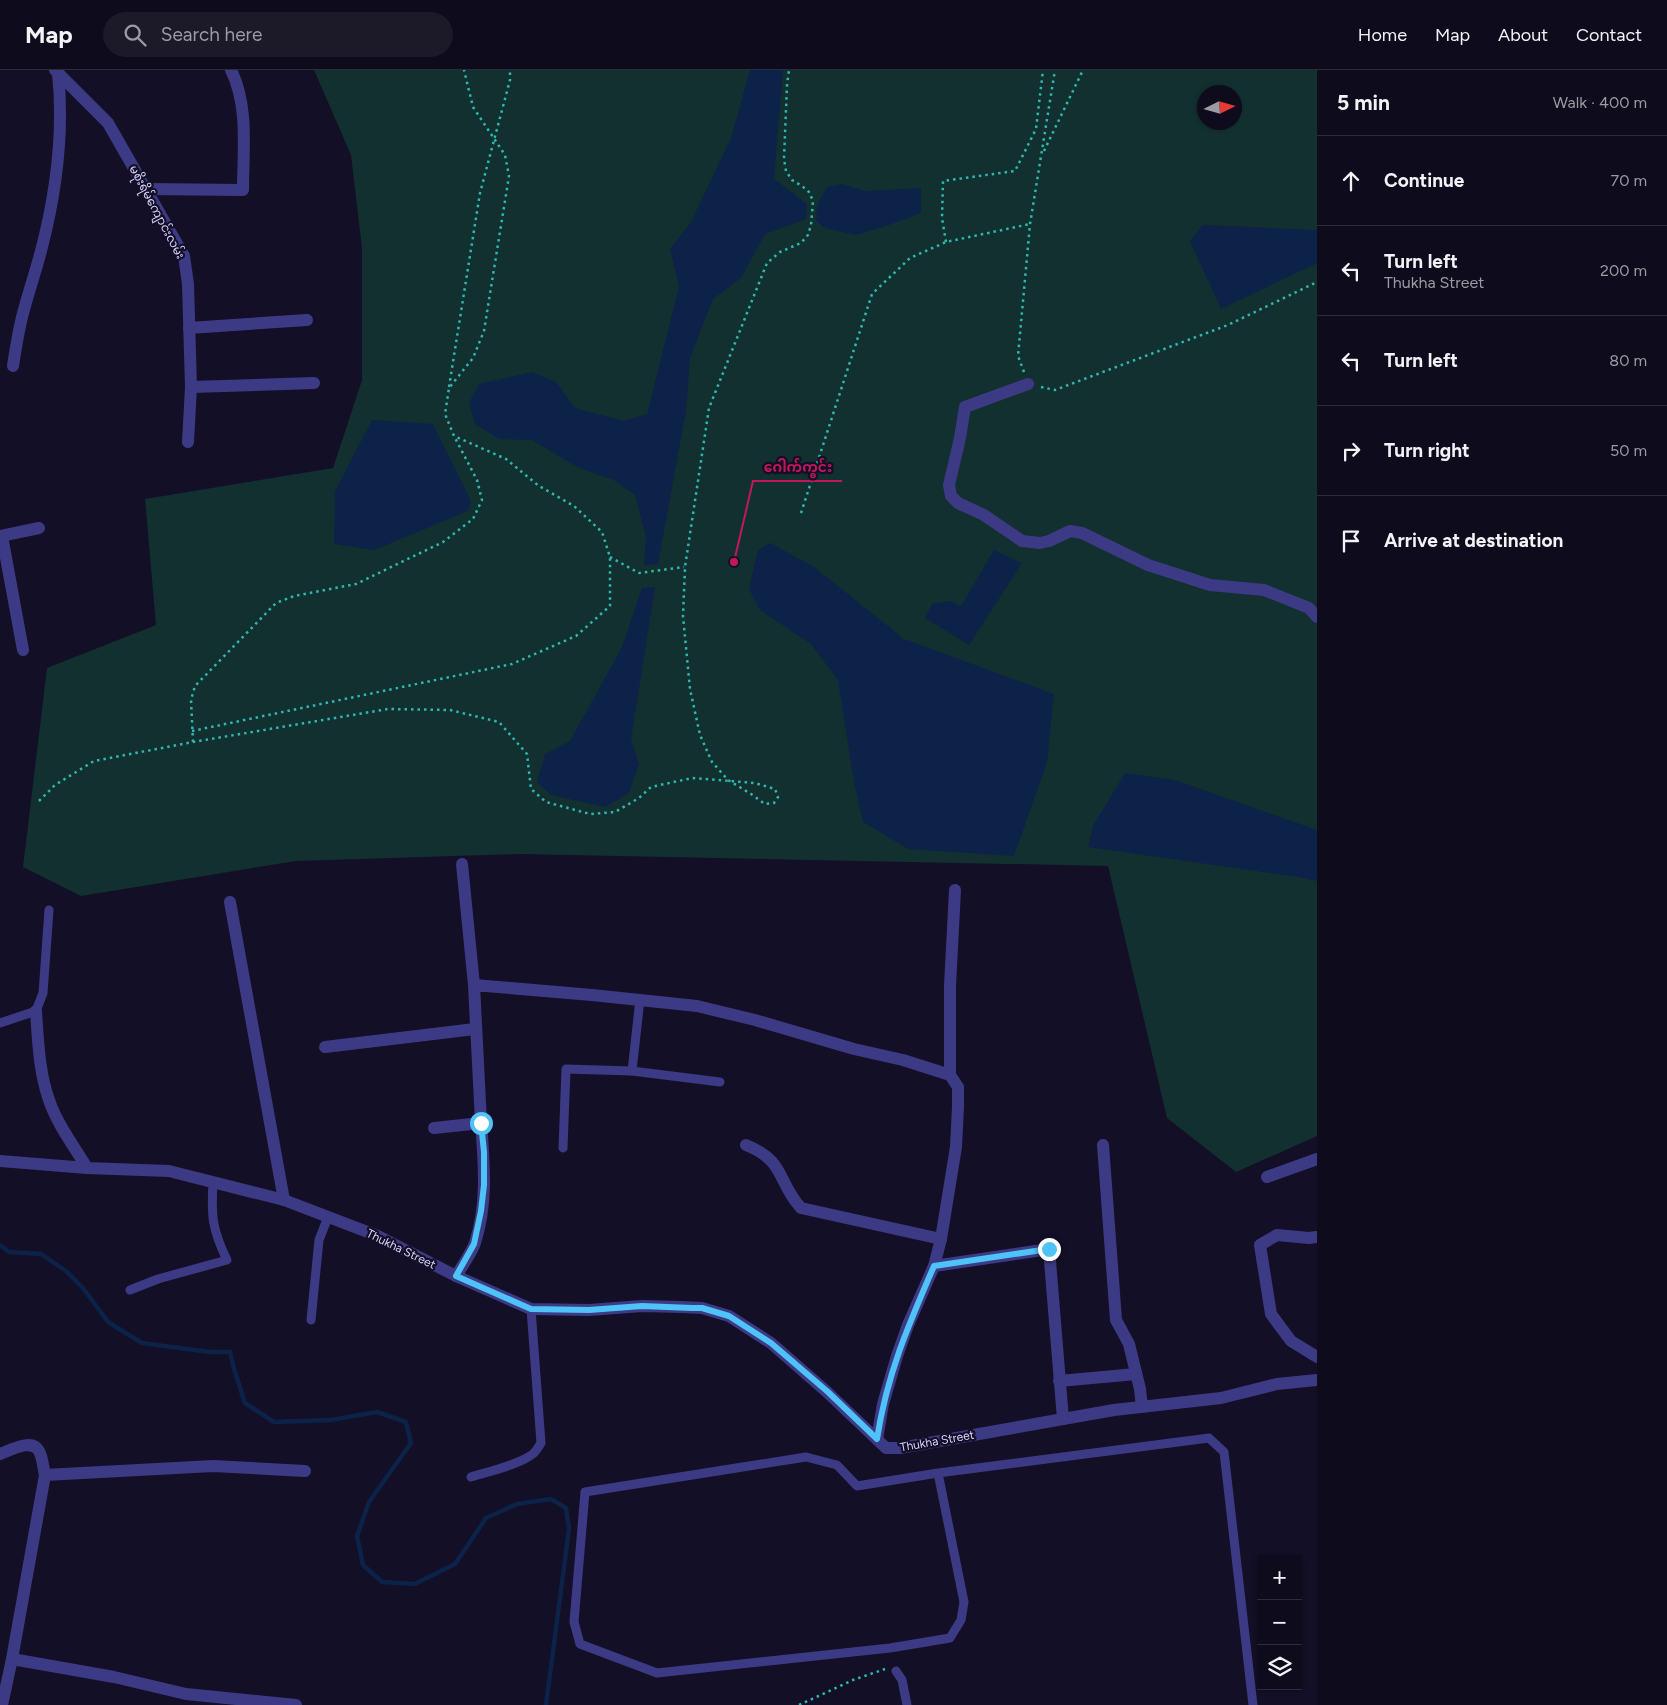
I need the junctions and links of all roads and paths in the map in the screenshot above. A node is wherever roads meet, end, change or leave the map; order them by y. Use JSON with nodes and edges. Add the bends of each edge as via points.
{"nodes":[{"id":1,"x":231,"y":70,"type":"edge"},
{"id":2,"x":464,"y":70,"type":"edge"},
{"id":3,"x":510,"y":70,"type":"edge"},
{"id":4,"x":789,"y":70,"type":"edge"},
{"id":5,"x":1043,"y":70,"type":"edge"},
{"id":6,"x":1055,"y":70,"type":"edge"},
{"id":7,"x":1083,"y":70,"type":"edge"},
{"id":8,"x":57,"y":72,"type":"edge"},
{"id":9,"x":494,"y":137,"type":"junction"},
{"id":10,"x":1042,"y":155,"type":"junction"},
{"id":11,"x":146,"y":190,"type":"junction"},
{"id":12,"x":1030,"y":224,"type":"junction"},
{"id":13,"x":946,"y":242,"type":"junction"},
{"id":14,"x":1317,"y":282,"type":"edge"},
{"id":15,"x":307,"y":320,"type":"dead end"},
{"id":16,"x":189,"y":328,"type":"junction"},
{"id":17,"x":14,"y":366,"type":"dead end"},
{"id":18,"x":314,"y":383,"type":"dead end"},
{"id":19,"x":1028,"y":384,"type":"junction"},
{"id":20,"x":191,"y":387,"type":"junction"},
{"id":21,"x":448,"y":388,"type":"junction"},
{"id":22,"x":454,"y":436,"type":"junction"},
{"id":23,"x":188,"y":442,"type":"dead end"},
{"id":24,"x":801,"y":513,"type":"dead end"},
{"id":25,"x":39,"y":528,"type":"dead end"},
{"id":26,"x":1,"y":536,"type":"edge"},
{"id":27,"x":610,"y":557,"type":"junction"},
{"id":28,"x":685,"y":567,"type":"junction"},
{"id":29,"x":1317,"y":617,"type":"edge"},
{"id":30,"x":23,"y":650,"type":"dead end"},
{"id":31,"x":192,"y":731,"type":"junction"},
{"id":32,"x":193,"y":742,"type":"junction"},
{"id":33,"x":728,"y":780,"type":"junction"},
{"id":34,"x":39,"y":801,"type":"dead end"},
{"id":35,"x":462,"y":864,"type":"dead end"},
{"id":36,"x":956,"y":890,"type":"dead end"},
{"id":37,"x":230,"y":902,"type":"dead end"},
{"id":38,"x":49,"y":910,"type":"dead end"},
{"id":39,"x":474,"y":985,"type":"junction"},
{"id":40,"x":640,"y":1000,"type":"junction"},
{"id":41,"x":36,"y":1011,"type":"junction"},
{"id":42,"x":0,"y":1023,"type":"edge"},
{"id":43,"x":475,"y":1029,"type":"junction"},
{"id":44,"x":325,"y":1046,"type":"dead end"},
{"id":45,"x":632,"y":1071,"type":"junction"},
{"id":46,"x":950,"y":1076,"type":"junction"},
{"id":47,"x":720,"y":1082,"type":"dead end"},
{"id":48,"x":481,"y":1123,"type":"junction"},
{"id":49,"x":434,"y":1128,"type":"dead end"},
{"id":50,"x":746,"y":1145,"type":"dead end"},
{"id":51,"x":1103,"y":1145,"type":"dead end"},
{"id":52,"x":563,"y":1148,"type":"dead end"},
{"id":53,"x":1317,"y":1159,"type":"edge"},
{"id":54,"x":0,"y":1162,"type":"edge"},
{"id":55,"x":87,"y":1168,"type":"junction"},
{"id":56,"x":1267,"y":1177,"type":"dead end"},
{"id":57,"x":213,"y":1182,"type":"junction"},
{"id":58,"x":284,"y":1200,"type":"junction"},
{"id":59,"x":328,"y":1217,"type":"junction"},
{"id":60,"x":1317,"y":1237,"type":"edge"},
{"id":61,"x":941,"y":1239,"type":"junction"},
{"id":62,"x":934,"y":1266,"type":"junction"},
{"id":63,"x":456,"y":1276,"type":"junction"},
{"id":64,"x":130,"y":1290,"type":"dead end"},
{"id":65,"x":531,"y":1309,"type":"junction"},
{"id":66,"x":311,"y":1320,"type":"dead end"},
{"id":67,"x":1317,"y":1358,"type":"edge"},
{"id":68,"x":1136,"y":1374,"type":"junction"},
{"id":69,"x":1317,"y":1380,"type":"edge"},
{"id":70,"x":1060,"y":1381,"type":"junction"},
{"id":71,"x":1142,"y":1407,"type":"junction"},
{"id":72,"x":1063,"y":1419,"type":"junction"},
{"id":73,"x":877,"y":1439,"type":"junction"},
{"id":74,"x":0,"y":1454,"type":"edge"},
{"id":75,"x":305,"y":1471,"type":"dead end"},
{"id":76,"x":938,"y":1473,"type":"junction"},
{"id":77,"x":45,"y":1475,"type":"junction"},
{"id":78,"x":471,"y":1477,"type":"dead end"},
{"id":79,"x":12,"y":1658,"type":"junction"},
{"id":80,"x":896,"y":1671,"type":"joint"},
{"id":81,"x":185,"y":1700,"type":"edge"},
{"id":82,"x":2,"y":1705,"type":"edge"},
{"id":83,"x":296,"y":1705,"type":"edge"},
{"id":84,"x":799,"y":1705,"type":"edge"},
{"id":85,"x":908,"y":1705,"type":"edge"},
{"id":86,"x":1253,"y":1705,"type":"edge"}],
"edges":[{"from":1,"to":11,"type":"street","via":[[244,115],[243,190]]},
{"from":2,"to":9,"type":"path","via":[[473,107]]},
{"from":3,"to":9,"type":"path"},
{"from":4,"to":28,"type":"path","via":[[784,159],[786,172],[809,192],[813,201],[811,225],[808,235],[800,243],[767,262],[709,408]]},
{"from":5,"to":13,"type":"path","via":[[1036,129],[1015,171],[943,181],[942,218]]},
{"from":6,"to":10,"type":"path"},
{"from":7,"to":10,"type":"path"},
{"from":8,"to":11,"type":"street","name":"မစိုးရိမ်ကျောင်းလမ်း","via":[[108,123]]},
{"from":8,"to":17,"type":"street","via":[[61,105],[60,140],[41,253],[24,308]]},
{"from":9,"to":21,"type":"path","via":[[480,193]]},
{"from":9,"to":21,"type":"path","via":[[506,155],[509,176],[484,331],[473,358]]},
{"from":10,"to":12,"type":"path"},
{"from":11,"to":16,"type":"street","name":"မစိုးရိမ်ကျောင်းလမ်း","via":[[184,256]]},
{"from":12,"to":13,"type":"path"},
{"from":12,"to":19,"type":"path","via":[[1018,356]]},
{"from":13,"to":24,"type":"path","via":[[910,258],[872,294]]},
{"from":14,"to":19,"type":"path","via":[[1228,325],[1056,390]]},
{"from":15,"to":16,"type":"street"},
{"from":16,"to":20,"type":"street","name":"မစိုးရိမ်ကျောင်းလမ်း"},
{"from":18,"to":20,"type":"street"},
{"from":19,"to":29,"type":"street","via":[[965,407],[949,485],[951,496],[958,503],[984,515],[1022,541],[1040,543],[1070,531],[1082,534],[1148,565],[1210,585],[1264,590],[1309,608]]},
{"from":20,"to":23,"type":"street","name":"မစိုးရိမ်ကျောင်းလမ်း"},
{"from":21,"to":22,"type":"path","via":[[445,414]]},
{"from":22,"to":27,"type":"path","via":[[506,459],[539,486],[574,506],[602,532]]},
{"from":22,"to":31,"type":"path","via":[[477,480],[482,500],[473,519],[443,542],[356,584],[294,596],[276,604],[195,686],[191,700]]},
{"from":25,"to":26,"type":"street"},
{"from":26,"to":30,"type":"street"},
{"from":27,"to":28,"type":"path","via":[[639,573]]},
{"from":27,"to":31,"type":"path","via":[[610,606],[576,636],[512,664]]},
{"from":28,"to":33,"type":"path","via":[[682,616],[690,689],[700,735],[712,762]]},
{"from":31,"to":32,"type":"path"},
{"from":32,"to":33,"type":"path","via":[[388,709],[450,710],[498,722],[527,754],[531,790],[546,802],[590,814],[615,812],[651,787],[692,778]]},
{"from":32,"to":34,"type":"path","via":[[94,761],[55,785]]},
{"from":33,"to":33,"type":"path","via":[[765,804],[774,803],[778,796],[775,789]]},
{"from":35,"to":39,"type":"street"},
{"from":36,"to":46,"type":"street","via":[[950,986]]},
{"from":37,"to":58,"type":"street"},
{"from":38,"to":41,"type":"lane","via":[[43,993]]},
{"from":39,"to":40,"type":"street"},
{"from":39,"to":43,"type":"street"},
{"from":40,"to":45,"type":"lane"},
{"from":40,"to":46,"type":"street","via":[[697,1006],[755,1020]]},
{"from":41,"to":42,"type":"lane"},
{"from":41,"to":55,"type":"street","via":[[40,1057],[49,1100]]},
{"from":43,"to":44,"type":"street"},
{"from":43,"to":48,"type":"street"},
{"from":45,"to":47,"type":"lane"},
{"from":45,"to":52,"type":"lane","via":[[566,1069]]},
{"from":46,"to":61,"type":"street","via":[[958,1087],[956,1147]]},
{"from":48,"to":49,"type":"street"},
{"from":48,"to":63,"type":"street","via":[[484,1185],[481,1211],[474,1244]]},
{"from":50,"to":61,"type":"street","via":[[769,1157],[801,1208]]},
{"from":51,"to":68,"type":"street","via":[[1116,1320],[1129,1344]]},
{"from":53,"to":56,"type":"street"},
{"from":54,"to":55,"type":"street","name":"Thukha Street"},
{"from":55,"to":57,"type":"street","name":"Thukha Street","via":[[170,1172]]},
{"from":57,"to":58,"type":"street","name":"Thukha Street"},
{"from":57,"to":64,"type":"lane","via":[[214,1226],[227,1260]]},
{"from":58,"to":59,"type":"street","name":"Thukha Street"},
{"from":59,"to":63,"type":"street","name":"Thukha Street","via":[[378,1236]]},
{"from":59,"to":66,"type":"lane","via":[[319,1240]]},
{"from":60,"to":67,"type":"street","via":[[1277,1235],[1260,1245],[1271,1314],[1291,1341]]},
{"from":61,"to":62,"type":"street"},
{"from":62,"to":70,"type":"street","via":[[1049,1249]]},
{"from":62,"to":73,"type":"street","via":[[897,1356]]},
{"from":63,"to":65,"type":"street","name":"Thukha Street"},
{"from":65,"to":73,"type":"street","name":"Thukha Street","via":[[702,1308],[729,1316],[771,1343]]},
{"from":65,"to":78,"type":"lane","via":[[541,1443],[534,1453],[523,1459]]},
{"from":68,"to":70,"type":"street"},
{"from":68,"to":71,"type":"street"},
{"from":69,"to":71,"type":"street","name":"Thukha Street","via":[[1277,1384],[1221,1398]]},
{"from":70,"to":72,"type":"street"},
{"from":71,"to":72,"type":"street","name":"Thukha Street"},
{"from":72,"to":73,"type":"street","name":"Thukha Street","via":[[900,1448],[886,1448]]},
{"from":74,"to":77,"type":"street","via":[[33,1445],[39,1451]]},
{"from":75,"to":77,"type":"street","via":[[213,1466]]},
{"from":76,"to":76,"type":"lane","via":[[858,1486],[837,1465],[806,1457],[585,1492],[574,1622],[580,1644],[658,1673],[890,1648],[950,1638],[960,1620],[964,1602]]},
{"from":76,"to":86,"type":"lane","via":[[1209,1438],[1224,1452]]},
{"from":77,"to":79,"type":"street"},
{"from":79,"to":81,"type":"street","via":[[114,1677]]},
{"from":79,"to":82,"type":"street"},
{"from":80,"to":84,"type":"path","via":[[886,1669],[853,1680]]},
{"from":80,"to":85,"type":"lane","via":[[902,1680]]},
{"from":81,"to":83,"type":"street"}]}
